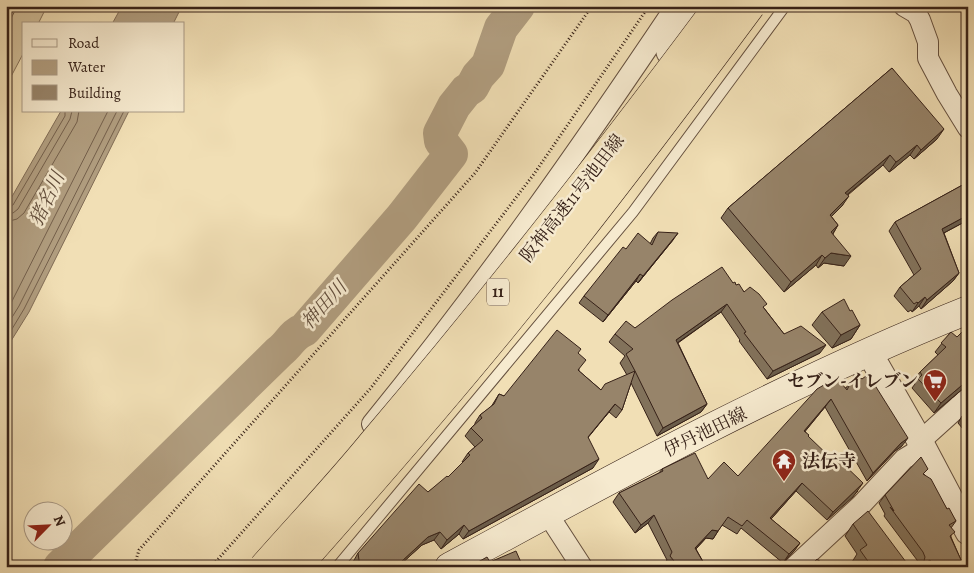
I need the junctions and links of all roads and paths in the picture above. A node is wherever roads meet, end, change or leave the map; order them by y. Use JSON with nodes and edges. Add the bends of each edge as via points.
{"nodes":[{"id":1,"x":11,"y":6,"type":"edge"},
{"id":2,"x":592,"y":6,"type":"edge"},
{"id":3,"x":649,"y":6,"type":"edge"},
{"id":4,"x":676,"y":6,"type":"edge"},
{"id":5,"x":699,"y":6,"type":"edge"},
{"id":6,"x":718,"y":6,"type":"edge"},
{"id":7,"x":751,"y":6,"type":"edge"},
{"id":8,"x":785,"y":6,"type":"edge"},
{"id":9,"x":904,"y":6,"type":"edge"},
{"id":10,"x":6,"y":16,"type":"edge"},
{"id":11,"x":968,"y":128,"type":"edge"},
{"id":12,"x":968,"y":310,"type":"edge"},
{"id":13,"x":869,"y":352,"type":"junction"},
{"id":14,"x":968,"y":398,"type":"edge"},
{"id":15,"x":921,"y":443,"type":"junction"},
{"id":16,"x":547,"y":513,"type":"junction"},
{"id":17,"x":968,"y":532,"type":"edge"},
{"id":18,"x":134,"y":567,"type":"edge"},
{"id":19,"x":212,"y":567,"type":"edge"},
{"id":20,"x":252,"y":567,"type":"edge"},
{"id":21,"x":263,"y":567,"type":"edge"},
{"id":22,"x":298,"y":567,"type":"edge"},
{"id":23,"x":337,"y":567,"type":"edge"},
{"id":24,"x":449,"y":567,"type":"edge"},
{"id":25,"x":582,"y":567,"type":"edge"},
{"id":26,"x":794,"y":567,"type":"edge"}],
"edges":[{"from":1,"to":10,"type":"lane"},
{"from":2,"to":18,"type":"path","via":[[475,172],[138,550]]},
{"from":3,"to":19,"type":"path","via":[[534,174],[370,389]]},
{"from":4,"to":20,"type":"street","via":[[499,259],[377,418]]},
{"from":5,"to":22,"type":"street","via":[[601,152],[510,276],[434,372],[396,412],[382,438],[366,485],[352,510]]},
{"from":6,"to":21,"type":"highway","name":"阪神高速11号池田線","number":"11","bridge":true,"via":[[510,277],[372,444]]},
{"from":7,"to":22,"type":"highway","name":"阪神高速11号池田線","number":"11","bridge":true,"via":[[670,116],[530,294]]},
{"from":8,"to":23,"type":"lane","via":[[633,212]]},
{"from":9,"to":11,"type":"street","via":[[920,20],[928,42],[928,58]]},
{"from":12,"to":13,"type":"main road","name":"伊丹池田線"},
{"from":13,"to":15,"type":"street"},
{"from":13,"to":16,"type":"main road","name":"伊丹池田線","via":[[665,451]]},
{"from":14,"to":15,"type":"street"},
{"from":15,"to":17,"type":"street"},
{"from":15,"to":26,"type":"street","via":[[904,459],[867,513]]},
{"from":16,"to":24,"type":"main road","name":"伊丹池田線"},
{"from":16,"to":25,"type":"street"}]}
